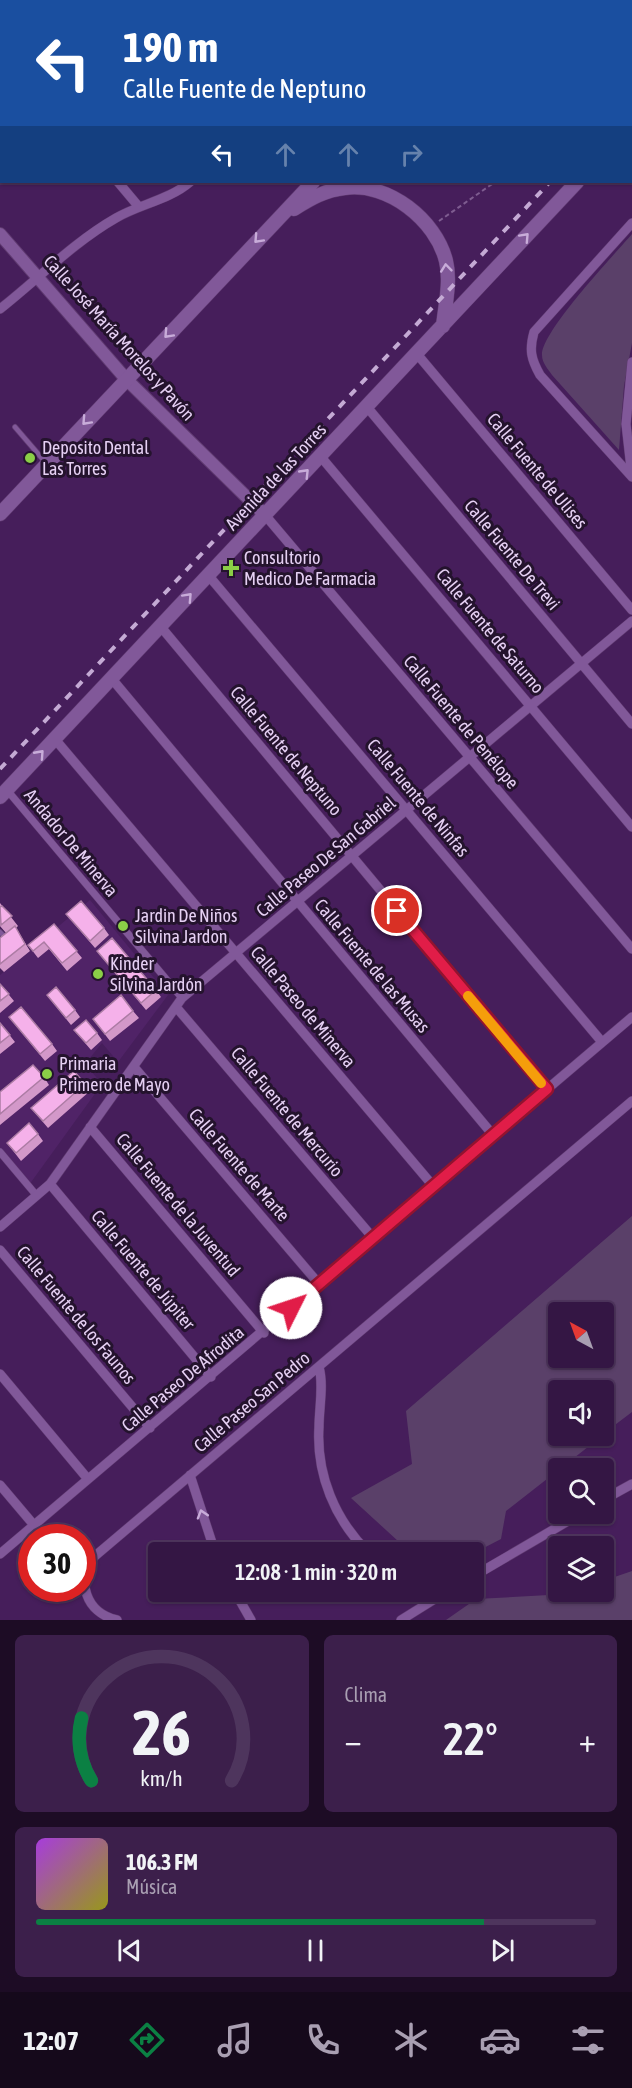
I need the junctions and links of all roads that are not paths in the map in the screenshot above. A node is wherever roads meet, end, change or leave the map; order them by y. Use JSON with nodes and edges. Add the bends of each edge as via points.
{"nodes":[{"id":1,"x":119,"y":183,"type":"edge"},
{"id":2,"x":188,"y":183,"type":"edge"},
{"id":3,"x":312,"y":183,"type":"edge"},
{"id":4,"x":576,"y":183,"type":"edge"},
{"id":5,"x":139,"y":207,"type":"junction"},
{"id":6,"x":277,"y":219,"type":"junction"},
{"id":7,"x":632,"y":223,"type":"edge"},
{"id":8,"x":0,"y":234,"type":"edge"},
{"id":9,"x":39,"y":278,"type":"junction"},
{"id":10,"x":0,"y":309,"type":"edge"},
{"id":11,"x":442,"y":326,"type":"junction"},
{"id":12,"x":417,"y":354,"type":"junction"},
{"id":13,"x":632,"y":362,"type":"edge"},
{"id":14,"x":126,"y":379,"type":"junction"},
{"id":15,"x":367,"y":407,"type":"junction"},
{"id":16,"x":15,"y":427,"type":"dead end"},
{"id":17,"x":321,"y":457,"type":"junction"},
{"id":18,"x":47,"y":464,"type":"junction"},
{"id":19,"x":632,"y":477,"type":"edge"},
{"id":20,"x":0,"y":514,"type":"edge"},
{"id":21,"x":265,"y":515,"type":"junction"},
{"id":22,"x":208,"y":575,"type":"junction"},
{"id":23,"x":632,"y":610,"type":"edge"},
{"id":24,"x":632,"y":621,"type":"edge"},
{"id":25,"x":161,"y":627,"type":"junction"},
{"id":26,"x":581,"y":663,"type":"junction"},
{"id":27,"x":112,"y":679,"type":"junction"},
{"id":28,"x":531,"y":706,"type":"junction"},
{"id":29,"x":632,"y":724,"type":"edge"},
{"id":30,"x":54,"y":738,"type":"junction"},
{"id":31,"x":470,"y":757,"type":"junction"},
{"id":32,"x":3,"y":793,"type":"edge"},
{"id":33,"x":407,"y":811,"type":"junction"},
{"id":34,"x":632,"y":827,"type":"edge"},
{"id":35,"x":352,"y":857,"type":"junction"},
{"id":36,"x":297,"y":902,"type":"junction"},
{"id":37,"x":632,"y":949,"type":"edge"},
{"id":38,"x":236,"y":952,"type":"junction"},
{"id":39,"x":182,"y":998,"type":"junction"},
{"id":40,"x":176,"y":1007,"type":"junction"},
{"id":41,"x":632,"y":1017,"type":"edge"},
{"id":42,"x":602,"y":1042,"type":"junction"},
{"id":43,"x":134,"y":1067,"type":"junction"},
{"id":44,"x":547,"y":1089,"type":"junction"},
{"id":45,"x":632,"y":1101,"type":"edge"},
{"id":46,"x":90,"y":1126,"type":"junction"},
{"id":47,"x":493,"y":1135,"type":"junction"},
{"id":48,"x":0,"y":1152,"type":"edge"},
{"id":49,"x":50,"y":1184,"type":"junction"},
{"id":50,"x":434,"y":1187,"type":"junction"},
{"id":51,"x":37,"y":1196,"type":"junction"},
{"id":52,"x":0,"y":1227,"type":"edge"},
{"id":53,"x":374,"y":1239,"type":"junction"},
{"id":54,"x":0,"y":1250,"type":"edge"},
{"id":55,"x":320,"y":1284,"type":"junction"},
{"id":56,"x":264,"y":1333,"type":"junction"},
{"id":57,"x":320,"y":1367,"type":"junction"},
{"id":58,"x":0,"y":1374,"type":"edge"},
{"id":59,"x":211,"y":1377,"type":"junction"},
{"id":60,"x":150,"y":1428,"type":"junction"},
{"id":61,"x":190,"y":1475,"type":"junction"},
{"id":62,"x":87,"y":1478,"type":"junction"},
{"id":63,"x":632,"y":1484,"type":"edge"},
{"id":64,"x":0,"y":1485,"type":"edge"},
{"id":65,"x":614,"y":1494,"type":"edge"},
{"id":66,"x":33,"y":1524,"type":"joint"},
{"id":67,"x":563,"y":1524,"type":"edge"},
{"id":68,"x":18,"y":1538,"type":"edge"},
{"id":69,"x":212,"y":1542,"type":"edge"},
{"id":70,"x":360,"y":1542,"type":"edge"},
{"id":71,"x":0,"y":1554,"type":"edge"},
{"id":72,"x":484,"y":1570,"type":"edge"},
{"id":73,"x":241,"y":1602,"type":"edge"},
{"id":74,"x":428,"y":1602,"type":"edge"},
{"id":75,"x":117,"y":1620,"type":"edge"},
{"id":76,"x":251,"y":1620,"type":"edge"},
{"id":77,"x":401,"y":1620,"type":"edge"}],
"edges":[{"from":1,"to":5,"type":"street"},
{"from":2,"to":5,"type":"street"},
{"from":3,"to":6,"type":"main road"},
{"from":11,"to":4,"type":"main road","name":"Avenida de las Torres","one_way":true},
{"from":5,"to":9,"type":"street","via":[[91,234]]},
{"from":11,"to":6,"type":"main road","one_way":true,"via":[[446,262],[429,228],[395,199],[368,188],[346,188],[317,194]]},
{"from":6,"to":14,"type":"main road","one_way":true},
{"from":7,"to":19,"type":"street","via":[[534,332],[530,349],[540,375]]},
{"from":8,"to":9,"type":"street","name":"Calle José María Morelos y Pavón"},
{"from":9,"to":10,"type":"street"},
{"from":9,"to":14,"type":"street","name":"Calle José María Morelos y Pavón"},
{"from":11,"to":12,"type":"main road","name":"Avenida de las Torres"},
{"from":12,"to":15,"type":"main road","name":"Avenida de las Torres"},
{"from":12,"to":23,"type":"street","name":"Calle Fuente de Ulises"},
{"from":13,"to":19,"type":"street","via":[[626,424]]},
{"from":14,"to":18,"type":"main road","one_way":true},
{"from":14,"to":21,"type":"street","name":"Calle José María Morelos y Pavón"},
{"from":15,"to":17,"type":"main road","name":"Avenida de las Torres"},
{"from":15,"to":26,"type":"street","name":"Calle Fuente De Trevi"},
{"from":16,"to":18,"type":"lane"},
{"from":21,"to":17,"type":"main road","name":"Avenida de las Torres","one_way":true},
{"from":17,"to":28,"type":"street","name":"Calle Fuente de Saturno"},
{"from":18,"to":20,"type":"main road"},
{"from":21,"to":22,"type":"main road","name":"Avenida de las Torres"},
{"from":21,"to":31,"type":"street","name":"Calle Fuente de Penélope"},
{"from":25,"to":22,"type":"main road","name":"Avenida de las Torres","one_way":true},
{"from":22,"to":33,"type":"street","name":"Calle Fuente de Ninfas"},
{"from":24,"to":26,"type":"street","name":"Calle Paseo De San Gabriel"},
{"from":25,"to":27,"type":"main road","name":"Avenida de las Torres"},
{"from":25,"to":35,"type":"street","name":"Calle Fuente de Neptuno"},
{"from":26,"to":28,"type":"street","name":"Calle Paseo De San Gabriel"},
{"from":26,"to":29,"type":"street","name":"Calle Fuente De Trevi"},
{"from":27,"to":30,"type":"main road","name":"Avenida de las Torres"},
{"from":27,"to":36,"type":"street","name":"Calle Fuente de las Musas"},
{"from":28,"to":31,"type":"street","name":"Calle Paseo De San Gabriel"},
{"from":28,"to":34,"type":"street","name":"Calle Fuente de Saturno"},
{"from":32,"to":30,"type":"main road","name":"Avenida de las Torres","one_way":true},
{"from":30,"to":38,"type":"street","name":"Calle Paseo de Minerva"},
{"from":31,"to":33,"type":"street","name":"Calle Paseo De San Gabriel"},
{"from":31,"to":37,"type":"street","name":"Calle Fuente de Penélope"},
{"from":32,"to":39,"type":"street","name":"Andador De Minerva"},
{"from":33,"to":35,"type":"street","name":"Calle Paseo De San Gabriel"},
{"from":33,"to":42,"type":"street","name":"Calle Fuente de Ninfas"},
{"from":35,"to":36,"type":"street","name":"Calle Paseo De San Gabriel"},
{"from":35,"to":44,"type":"street","name":"Calle Fuente de Neptuno"},
{"from":36,"to":38,"type":"street","name":"Calle Paseo De San Gabriel"},
{"from":36,"to":47,"type":"street","name":"Calle Fuente de las Musas"},
{"from":38,"to":39,"type":"street","name":"Calle Paseo De San Gabriel"},
{"from":38,"to":50,"type":"street","name":"Calle Paseo de Minerva"},
{"from":39,"to":40,"type":"street","name":"Calle Paseo De San Gabriel"},
{"from":40,"to":43,"type":"street","name":"Calle Paseo De San Gabriel"},
{"from":40,"to":53,"type":"street","name":"Calle Fuente de Mercurio"},
{"from":41,"to":42,"type":"street","name":"Calle Paseo De Afrodita"},
{"from":42,"to":44,"type":"street","name":"Calle Paseo De Afrodita"},
{"from":43,"to":46,"type":"street","name":"Calle Paseo De San Gabriel"},
{"from":43,"to":55,"type":"street","name":"Calle Fuente de Marte"},
{"from":44,"to":47,"type":"street","name":"Calle Paseo De Afrodita"},
{"from":45,"to":57,"type":"street","name":"Calle Paseo San Pedro"},
{"from":46,"to":49,"type":"street","name":"Calle Paseo De San Gabriel"},
{"from":46,"to":56,"type":"street","name":"Calle Fuente de la Juventud"},
{"from":47,"to":50,"type":"street","name":"Calle Paseo De Afrodita"},
{"from":48,"to":51,"type":"street"},
{"from":49,"to":51,"type":"street","name":"Calle Paseo De San Gabriel"},
{"from":49,"to":59,"type":"street","name":"Calle Fuente de Júpiter"},
{"from":50,"to":53,"type":"street","name":"Calle Paseo De Afrodita"},
{"from":51,"to":52,"type":"street","name":"Calle Paseo De San Gabriel"},
{"from":53,"to":55,"type":"street","name":"Calle Paseo De Afrodita"},
{"from":54,"to":60,"type":"street","name":"Calle Fuente de los Faunos"},
{"from":55,"to":56,"type":"street","name":"Calle Paseo De Afrodita"},
{"from":56,"to":59,"type":"street","name":"Calle Paseo De Afrodita"},
{"from":57,"to":61,"type":"street","name":"Calle Paseo San Pedro"},
{"from":57,"to":70,"type":"street","via":[[321,1470],[342,1521]]},
{"from":58,"to":62,"type":"street"},
{"from":59,"to":60,"type":"street","name":"Calle Paseo De Afrodita"},
{"from":60,"to":62,"type":"street","name":"Calle Paseo De Afrodita"},
{"from":69,"to":61,"type":"street","one_way":true},
{"from":61,"to":75,"type":"street","name":"Calle Paseo San Pedro","via":[[91,1561],[84,1576],[86,1594],[92,1607],[106,1618]]},
{"from":62,"to":66,"type":"street","name":"Calle Paseo De Afrodita"},
{"from":63,"to":65,"type":"street"},
{"from":64,"to":66,"type":"street"},
{"from":67,"to":72,"type":"street"},
{"from":68,"to":71,"type":"street","name":"Calle Paseo De Afrodita"},
{"from":73,"to":76,"type":"street"},
{"from":74,"to":77,"type":"street"}]}
